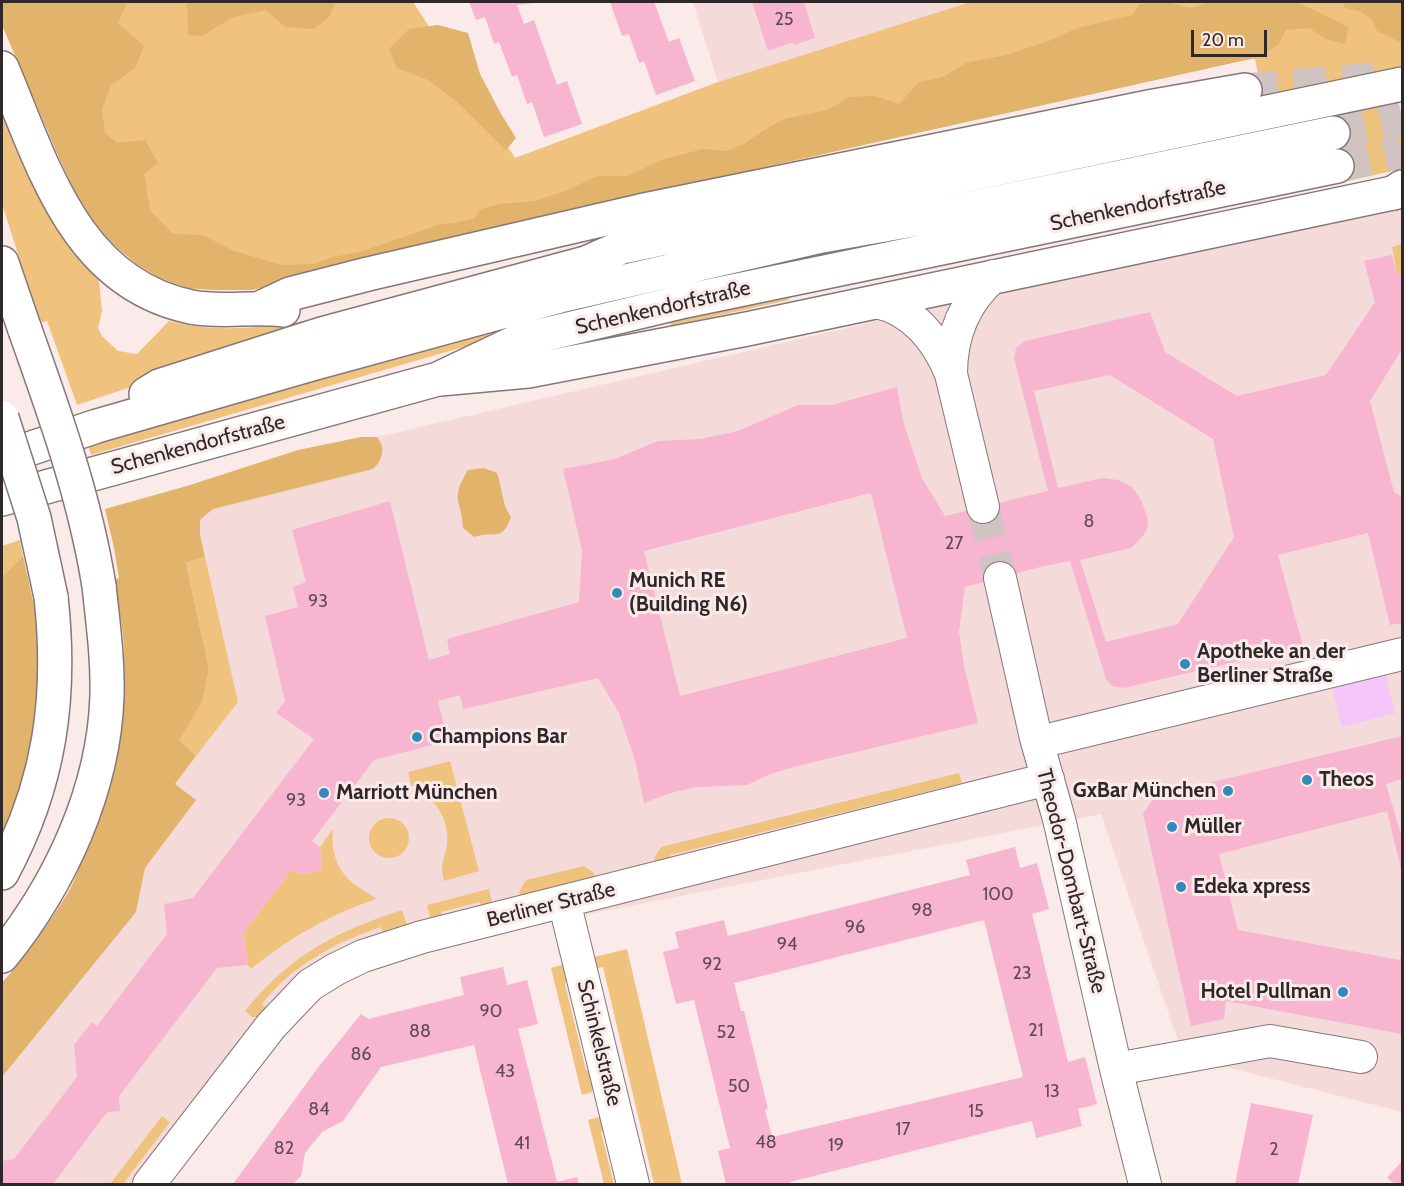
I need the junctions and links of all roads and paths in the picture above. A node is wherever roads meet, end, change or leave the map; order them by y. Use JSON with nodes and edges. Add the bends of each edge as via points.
{"nodes":[{"id":1,"x":2,"y":68,"type":"edge"},
{"id":2,"x":1396,"y":89,"type":"edge"},
{"id":3,"x":1245,"y":90,"type":"tunnel mouth"},
{"id":4,"x":1333,"y":133,"type":"tunnel mouth"},
{"id":5,"x":1337,"y":166,"type":"tunnel mouth"},
{"id":6,"x":1399,"y":191,"type":"edge"},
{"id":7,"x":622,"y":248,"type":"junction"},
{"id":8,"x":2,"y":263,"type":"edge"},
{"id":9,"x":994,"y":276,"type":"junction"},
{"id":10,"x":876,"y":302,"type":"junction"},
{"id":11,"x":261,"y":308,"type":"junction"},
{"id":12,"x":951,"y":374,"type":"junction"},
{"id":13,"x":438,"y":379,"type":"junction"},
{"id":14,"x":2,"y":418,"type":"edge"},
{"id":15,"x":97,"y":426,"type":"junction"},
{"id":16,"x":2,"y":458,"type":"edge"},
{"id":17,"x":2,"y":499,"type":"edge"},
{"id":18,"x":983,"y":507,"type":"tunnel mouth"},
{"id":19,"x":1000,"y":578,"type":"tunnel mouth"},
{"id":20,"x":1402,"y":654,"type":"edge"},
{"id":21,"x":1056,"y":738,"type":"dead end"},
{"id":22,"x":1048,"y":779,"type":"junction"},
{"id":23,"x":2,"y":873,"type":"edge"},
{"id":24,"x":564,"y":901,"type":"junction"},
{"id":25,"x":2,"y":956,"type":"edge"},
{"id":26,"x":1361,"y":1056,"type":"dead end"},
{"id":27,"x":1116,"y":1069,"type":"junction"},
{"id":28,"x":149,"y":1185,"type":"edge"},
{"id":29,"x":633,"y":1185,"type":"edge"},
{"id":30,"x":1145,"y":1185,"type":"edge"}],
"edges":[{"from":1,"to":11,"type":"main road","via":[[65,212],[95,253],[114,271],[162,300],[226,311]]},
{"from":2,"to":7,"type":"main road"},
{"from":3,"to":11,"type":"main road","via":[[640,211],[368,274],[290,294]]},
{"from":4,"to":15,"type":"main road","name":"Schenkendorfstraße","via":[[822,236],[560,296]]},
{"from":5,"to":13,"type":"main road","name":"Schenkendorfstraße","via":[[685,301],[518,341]]},
{"from":6,"to":9,"type":"main road"},
{"from":7,"to":11,"type":"main road","via":[[580,248],[369,298],[292,312]]},
{"from":7,"to":15,"type":"main road","via":[[586,263],[322,334],[159,386]]},
{"from":8,"to":25,"type":"main road","bridge":true,"via":[[78,488],[99,586],[107,698],[95,769],[61,868]]},
{"from":9,"to":10,"type":"main road"},
{"from":9,"to":12,"type":"street","via":[[977,292],[965,312],[953,345]]},
{"from":10,"to":12,"type":"street","via":[[896,308],[916,322],[938,347]]},
{"from":10,"to":13,"type":"main road","via":[[528,371]]},
{"from":12,"to":18,"type":"street"},
{"from":13,"to":17,"type":"main road","name":"Schenkendorfstraße"},
{"from":14,"to":23,"type":"main road","bridge":true,"via":[[34,518],[55,632],[55,698],[50,736],[34,802]]},
{"from":15,"to":16,"type":"main road","name":"Schenkendorfstraße"},
{"from":19,"to":22,"type":"street","name":"Theodor-Dombart-Straße"},
{"from":20,"to":21,"type":"street"},
{"from":22,"to":24,"type":"street","name":"Berliner Straße"},
{"from":22,"to":27,"type":"street","name":"Theodor-Dombart-Straße"},
{"from":24,"to":28,"type":"street","name":"Berliner Straße","via":[[422,937],[336,969],[310,985],[271,1026]]},
{"from":24,"to":29,"type":"street","name":"Schinkelstraße"},
{"from":26,"to":27,"type":"street","via":[[1270,1041]]},
{"from":27,"to":30,"type":"street","name":"Theodor-Dombart-Straße"}]}
